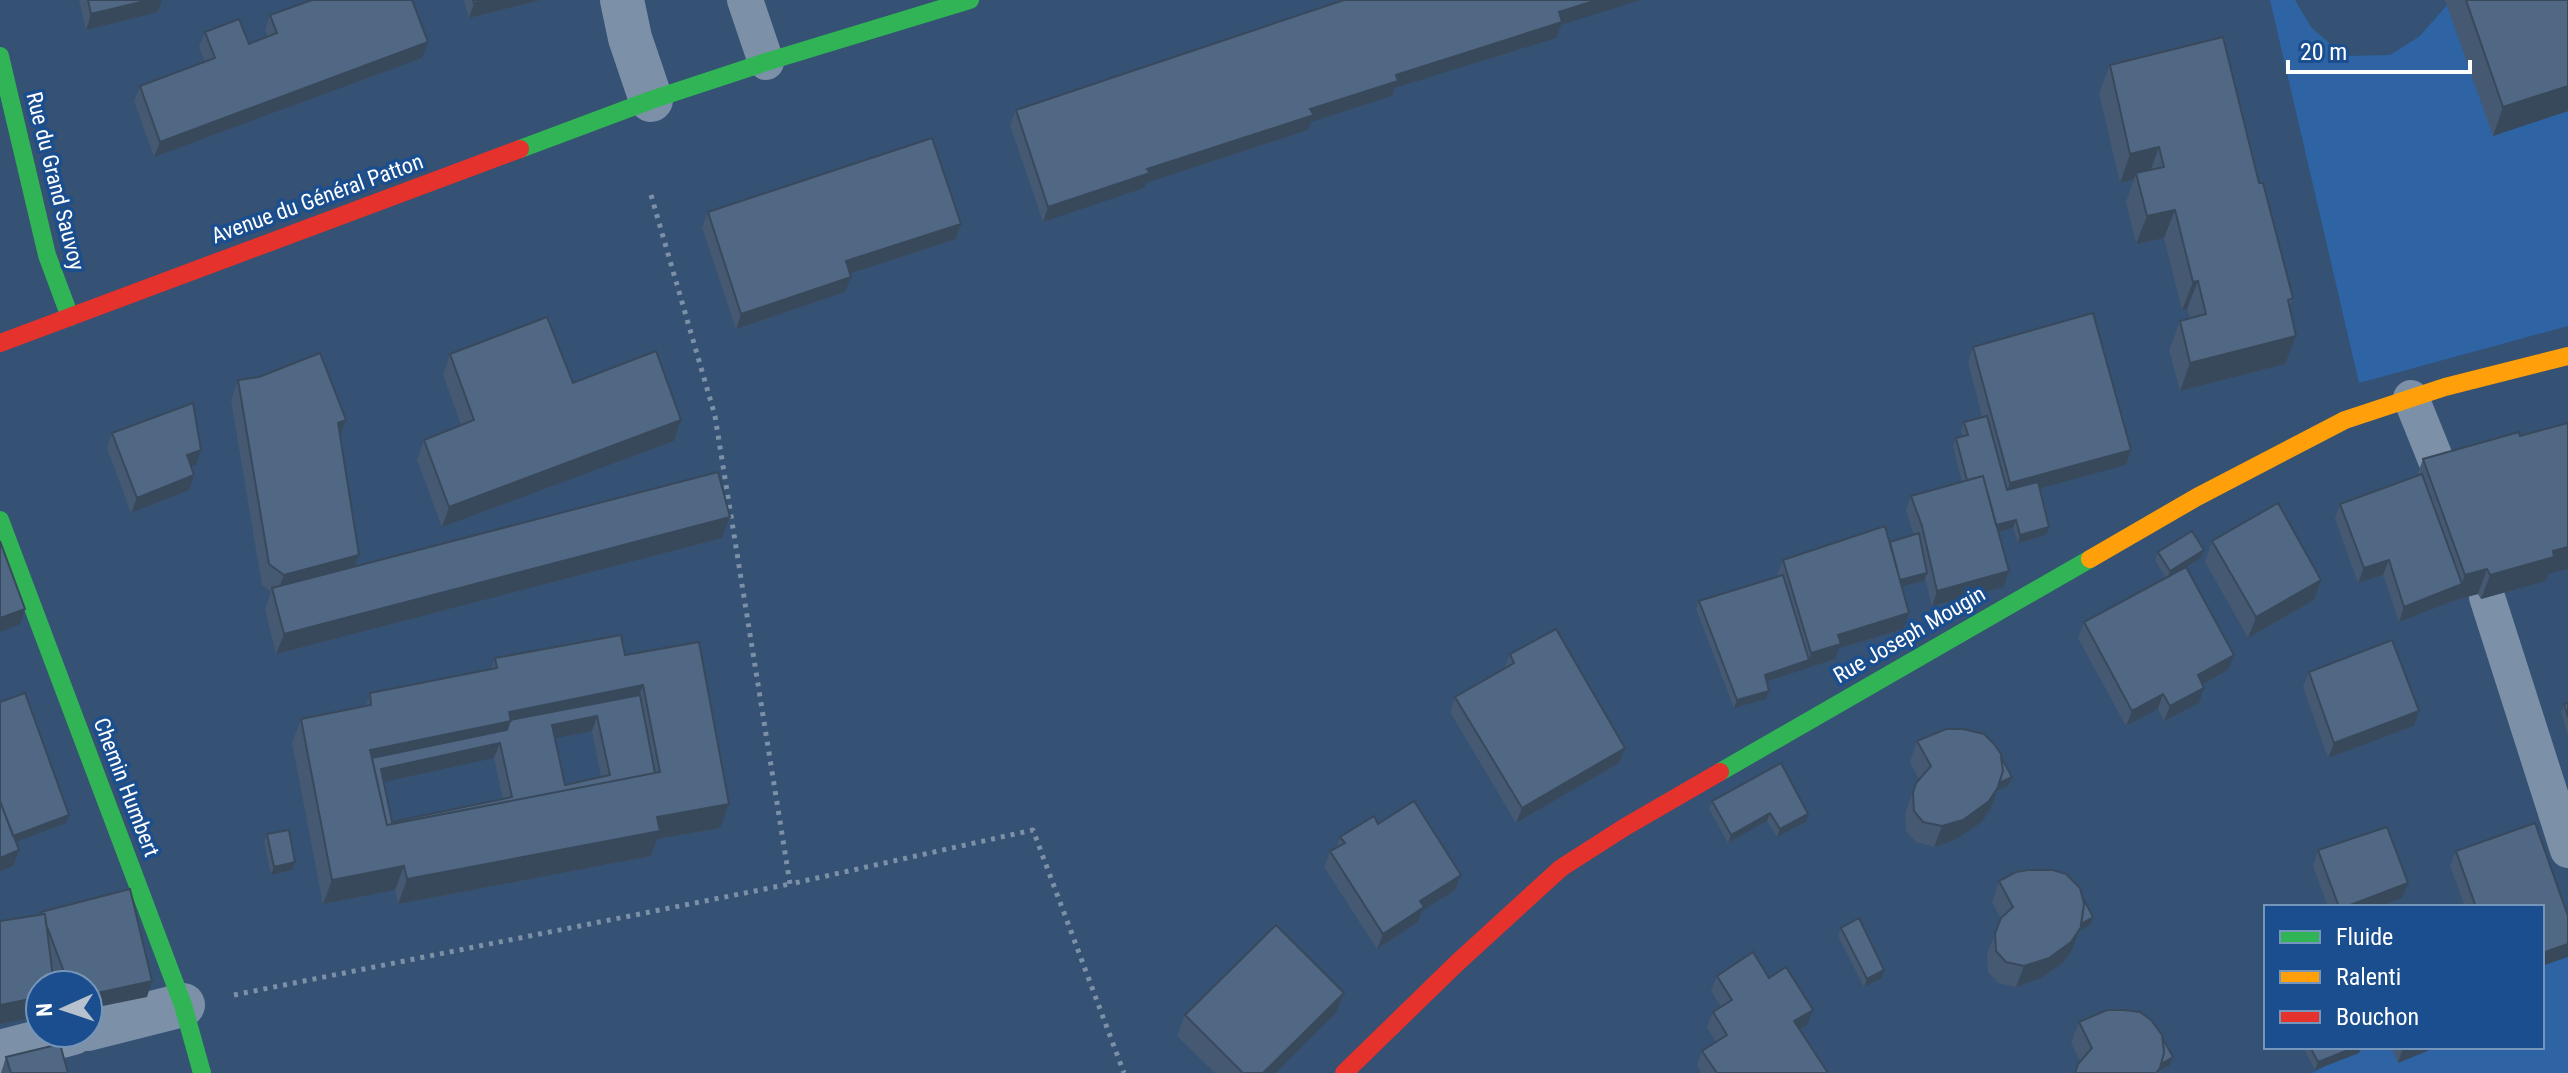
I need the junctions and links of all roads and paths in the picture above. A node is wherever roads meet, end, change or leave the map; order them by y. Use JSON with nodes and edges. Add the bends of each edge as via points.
{"nodes":[{"id":1,"x":622,"y":0,"type":"edge"},
{"id":2,"x":745,"y":0,"type":"edge"},
{"id":3,"x":970,"y":0,"type":"edge"},
{"id":4,"x":0,"y":56,"type":"edge"},
{"id":5,"x":766,"y":62,"type":"junction"},
{"id":6,"x":651,"y":100,"type":"junction"},
{"id":7,"x":651,"y":195,"type":"dead end"},
{"id":8,"x":70,"y":317,"type":"junction"},
{"id":9,"x":0,"y":343,"type":"edge"},
{"id":10,"x":2568,"y":356,"type":"edge"},
{"id":11,"x":2411,"y":398,"type":"junction"},
{"id":12,"x":2442,"y":475,"type":"edge"},
{"id":13,"x":0,"y":520,"type":"edge"},
{"id":14,"x":2487,"y":597,"type":"edge"},
{"id":15,"x":2568,"y":850,"type":"edge"},
{"id":16,"x":790,"y":884,"type":"junction"},
{"id":17,"x":183,"y":1005,"type":"junction"},
{"id":18,"x":104,"y":1025,"type":"edge"},
{"id":19,"x":24,"y":1046,"type":"edge"},
{"id":20,"x":0,"y":1052,"type":"edge"},
{"id":21,"x":202,"y":1073,"type":"edge"},
{"id":22,"x":1124,"y":1073,"type":"edge"},
{"id":23,"x":1344,"y":1073,"type":"edge"}],
"edges":[{"from":1,"to":6,"type":"street"},
{"from":2,"to":5,"type":"lane"},
{"from":3,"to":5,"type":"street","name":"Avenue du Général Patton"},
{"from":4,"to":8,"type":"street","name":"Rue du Grand Sauvoy","via":[[47,255]]},
{"from":5,"to":6,"type":"street","name":"Avenue du Général Patton"},
{"from":6,"to":8,"type":"street","name":"Avenue du Général Patton"},
{"from":7,"to":16,"type":"path","via":[[715,416]]},
{"from":8,"to":9,"type":"street","name":"Avenue du Général Patton"},
{"from":10,"to":11,"type":"street","name":"Rue Joseph Mougin"},
{"from":11,"to":12,"type":"lane"},
{"from":11,"to":23,"type":"street","name":"Rue Joseph Mougin","via":[[2345,420],[2197,497],[1625,827],[1561,868]]},
{"from":13,"to":17,"type":"street","name":"Chemin Humbert"},
{"from":14,"to":15,"type":"lane"},
{"from":16,"to":17,"type":"path"},
{"from":16,"to":22,"type":"path","via":[[1033,830]]},
{"from":17,"to":18,"type":"street"},
{"from":17,"to":21,"type":"street","name":"Chemin Humbert"},
{"from":19,"to":20,"type":"street"}]}
